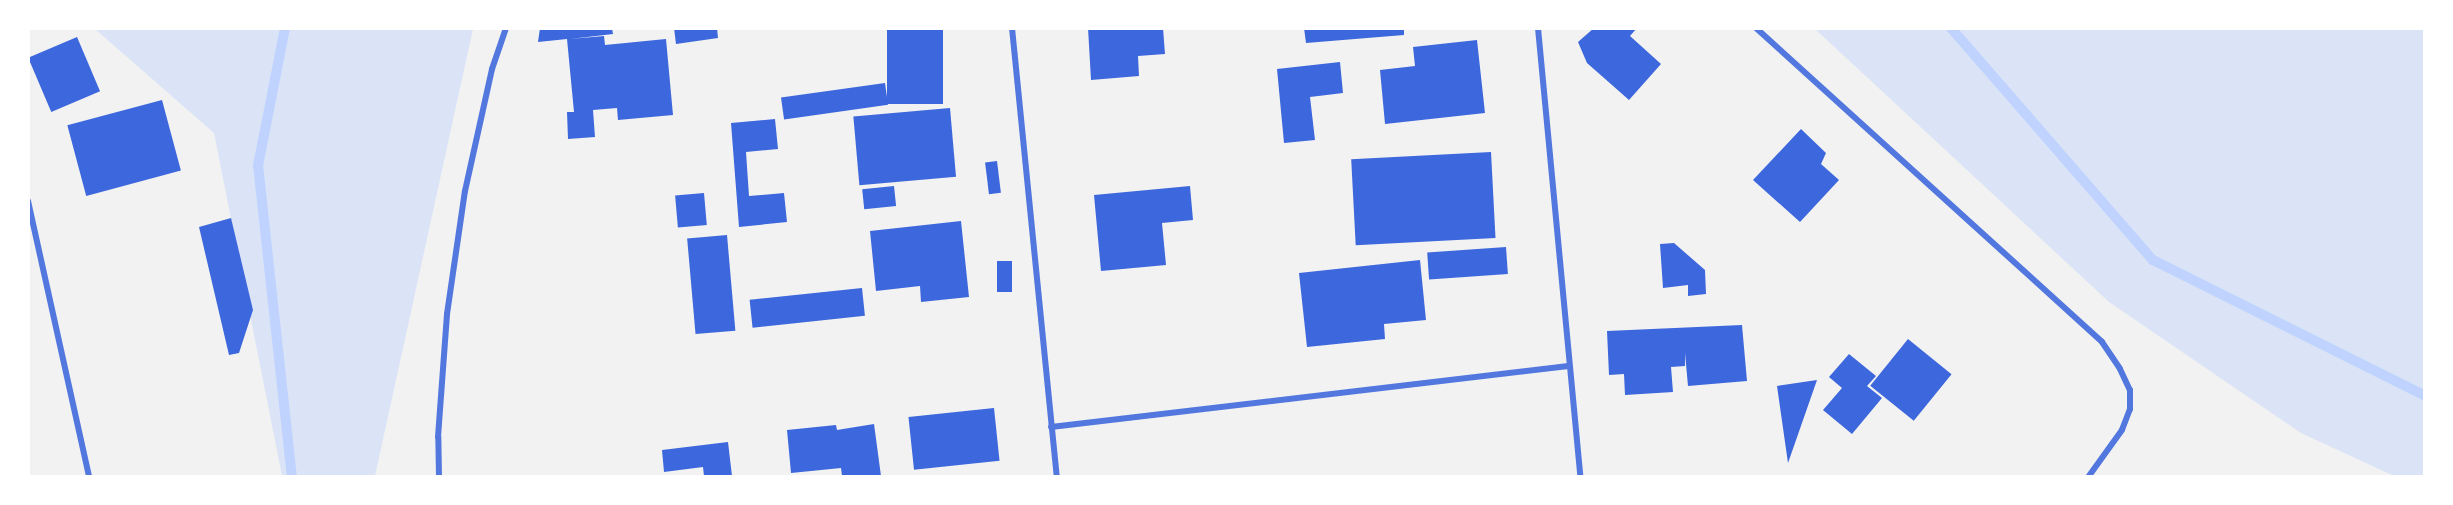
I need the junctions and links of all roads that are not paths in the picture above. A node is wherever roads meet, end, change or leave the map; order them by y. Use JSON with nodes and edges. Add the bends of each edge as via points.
{"nodes":[{"id":1,"x":506,"y":28,"type":"edge"},
{"id":2,"x":1012,"y":28,"type":"edge"},
{"id":3,"x":1538,"y":28,"type":"edge"},
{"id":4,"x":1756,"y":28,"type":"edge"},
{"id":5,"x":28,"y":201,"type":"edge"},
{"id":6,"x":1568,"y":366,"type":"junction"},
{"id":7,"x":1051,"y":427,"type":"junction"},
{"id":8,"x":88,"y":477,"type":"edge"},
{"id":9,"x":439,"y":477,"type":"edge"},
{"id":10,"x":1057,"y":477,"type":"edge"},
{"id":11,"x":1580,"y":477,"type":"edge"},
{"id":12,"x":2089,"y":477,"type":"edge"}],
"edges":[{"from":1,"to":9,"type":"street","via":[[492,69],[465,191],[447,314]]},
{"from":2,"to":7,"type":"street"},
{"from":3,"to":6,"type":"street"},
{"from":4,"to":12,"type":"street","via":[[2102,342],[2130,390],[2130,409],[2122,430]]},
{"from":5,"to":8,"type":"street"},
{"from":6,"to":7,"type":"street"},
{"from":6,"to":11,"type":"street"},
{"from":7,"to":10,"type":"street"}]}
